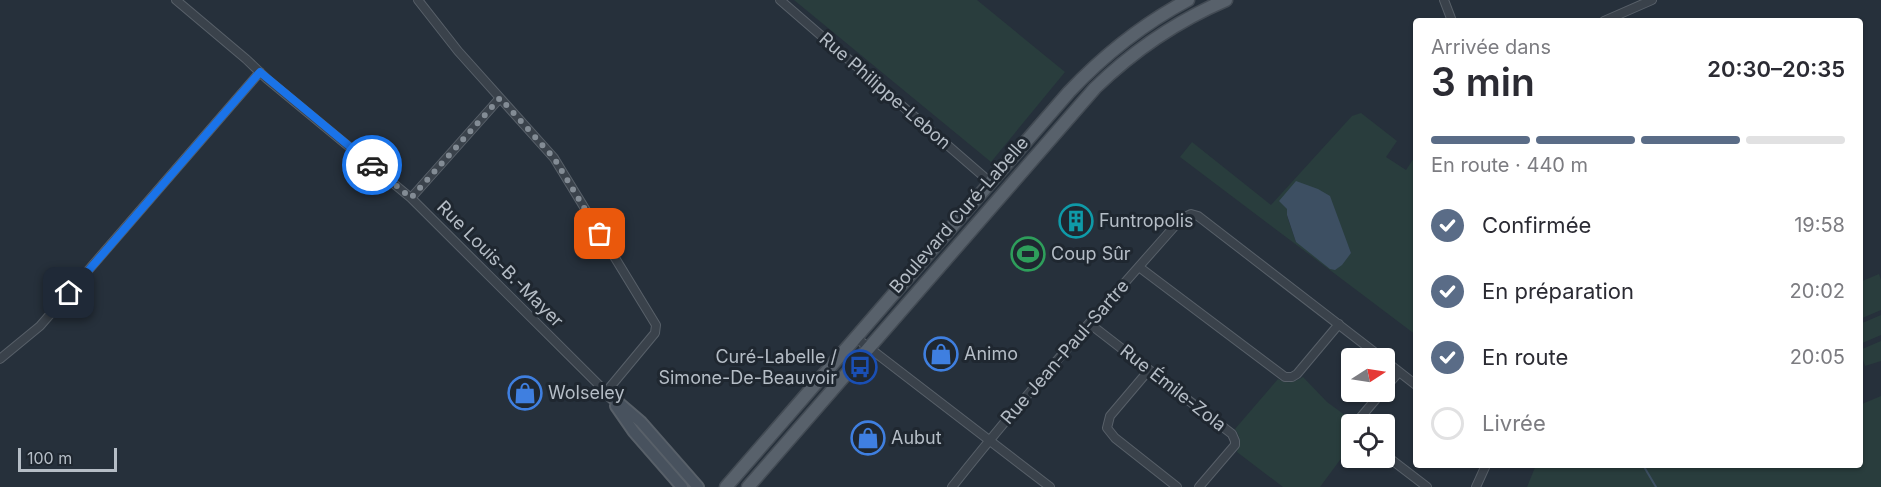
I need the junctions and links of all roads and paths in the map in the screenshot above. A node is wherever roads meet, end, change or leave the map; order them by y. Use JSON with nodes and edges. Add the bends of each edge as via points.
{"nodes":[{"id":1,"x":176,"y":0,"type":"edge"},
{"id":2,"x":418,"y":0,"type":"edge"},
{"id":3,"x":780,"y":0,"type":"edge"},
{"id":4,"x":1188,"y":0,"type":"edge"},
{"id":5,"x":1226,"y":0,"type":"edge"},
{"id":6,"x":1444,"y":0,"type":"edge"},
{"id":7,"x":1652,"y":0,"type":"edge"},
{"id":8,"x":1451,"y":18,"type":"edge"},
{"id":9,"x":1611,"y":18,"type":"edge"},
{"id":10,"x":260,"y":72,"type":"junction"},
{"id":11,"x":500,"y":98,"type":"junction"},
{"id":12,"x":990,"y":182,"type":"junction"},
{"id":13,"x":411,"y":198,"type":"junction"},
{"id":14,"x":1139,"y":267,"type":"junction"},
{"id":15,"x":1090,"y":324,"type":"junction"},
{"id":16,"x":1339,"y":324,"type":"junction"},
{"id":17,"x":855,"y":337,"type":"junction"},
{"id":18,"x":868,"y":348,"type":"junction"},
{"id":19,"x":1369,"y":348,"type":"edge"},
{"id":20,"x":0,"y":358,"type":"edge"},
{"id":21,"x":1395,"y":369,"type":"edge"},
{"id":22,"x":1149,"y":370,"type":"junction"},
{"id":23,"x":1399,"y":372,"type":"junction"},
{"id":24,"x":1395,"y":377,"type":"edge"},
{"id":25,"x":1413,"y":383,"type":"edge"},
{"id":26,"x":606,"y":392,"type":"junction"},
{"id":27,"x":1374,"y":402,"type":"edge"},
{"id":28,"x":1363,"y":414,"type":"edge"},
{"id":29,"x":989,"y":440,"type":"junction"},
{"id":30,"x":1395,"y":462,"type":"edge"},
{"id":31,"x":1485,"y":468,"type":"edge"},
{"id":32,"x":682,"y":487,"type":"edge"},
{"id":33,"x":698,"y":487,"type":"edge"},
{"id":34,"x":726,"y":487,"type":"edge"},
{"id":35,"x":748,"y":487,"type":"edge"},
{"id":36,"x":952,"y":487,"type":"edge"},
{"id":37,"x":1050,"y":487,"type":"edge"},
{"id":38,"x":1177,"y":487,"type":"edge"},
{"id":39,"x":1199,"y":487,"type":"edge"},
{"id":40,"x":1428,"y":487,"type":"edge"},
{"id":41,"x":1476,"y":487,"type":"edge"}],
"edges":[{"from":1,"to":10,"type":"street","name":"Rue Louis-B.-Mayer"},
{"from":2,"to":11,"type":"street"},
{"from":3,"to":12,"type":"street","name":"Rue Philippe-Lebon"},
{"from":4,"to":12,"type":"main road","name":"Boulevard Curé-Labelle","via":[[1138,31],[1095,65]]},
{"from":5,"to":18,"type":"main road","name":"Boulevard Curé-Labelle","via":[[1158,36],[1095,88]]},
{"from":6,"to":8,"type":"street"},
{"from":7,"to":9,"type":"street"},
{"from":10,"to":13,"type":"street","name":"Rue Louis-B.-Mayer"},
{"from":10,"to":20,"type":"street","via":[[45,321]]},
{"from":11,"to":13,"type":"street"},
{"from":11,"to":26,"type":"street","via":[[559,164],[657,327]]},
{"from":12,"to":17,"type":"main road","name":"Boulevard Curé-Labelle"},
{"from":13,"to":26,"type":"street","name":"Rue Louis-B.-Mayer"},
{"from":14,"to":15,"type":"street","name":"Rue Jean-Paul-Sartre"},
{"from":14,"to":16,"type":"street","name":"Rue Jean-Paul-Sartre","via":[[1181,219],[1194,214]]},
{"from":14,"to":16,"type":"street","via":[[1287,378],[1299,372]]},
{"from":15,"to":22,"type":"street","name":"Rue Émile-Zola"},
{"from":15,"to":29,"type":"street","name":"Rue Jean-Paul-Sartre"},
{"from":16,"to":19,"type":"street","name":"Rue Jean-Paul-Sartre"},
{"from":17,"to":18,"type":"street"},
{"from":17,"to":34,"type":"main road","name":"Boulevard Curé-Labelle"},
{"from":18,"to":29,"type":"street"},
{"from":18,"to":35,"type":"main road","name":"Boulevard Curé-Labelle"},
{"from":21,"to":23,"type":"street","name":"Rue Jean-Paul-Sartre"},
{"from":22,"to":38,"type":"street","via":[[1110,416],[1107,428]]},
{"from":22,"to":39,"type":"street","name":"Rue Émile-Zola","via":[[1234,437],[1233,448]]},
{"from":23,"to":24,"type":"street"},
{"from":23,"to":25,"type":"street","name":"Rue Jean-Paul-Sartre"},
{"from":26,"to":32,"type":"street","name":"Rue Louis-B.-Mayer","via":[[634,432]]},
{"from":26,"to":33,"type":"street","name":"Rue Louis-B.-Mayer","via":[[641,422]]},
{"from":27,"to":28,"type":"street"},
{"from":29,"to":36,"type":"street","name":"Rue Jean-Paul-Sartre"},
{"from":29,"to":37,"type":"street"},
{"from":30,"to":40,"type":"street"},
{"from":31,"to":41,"type":"street"}]}
